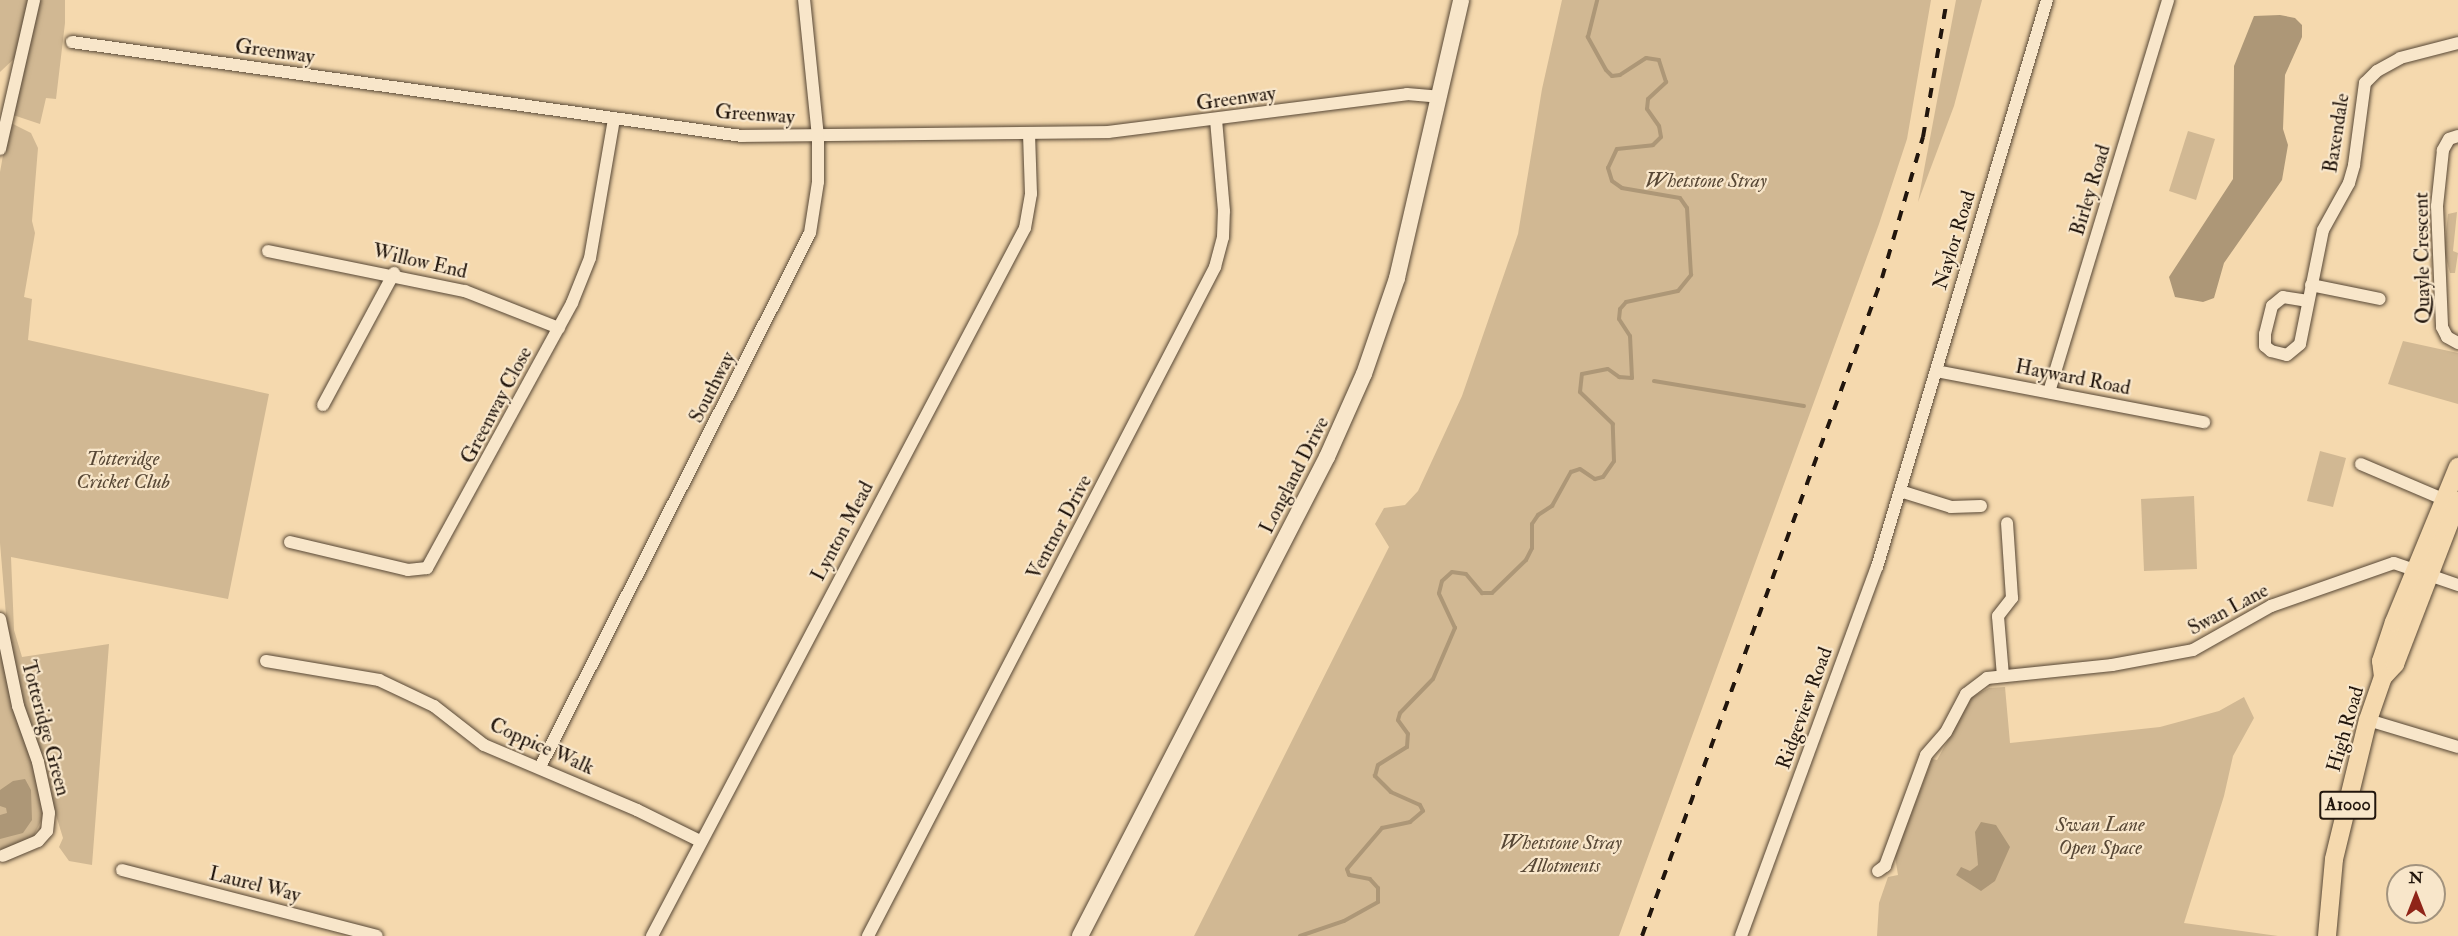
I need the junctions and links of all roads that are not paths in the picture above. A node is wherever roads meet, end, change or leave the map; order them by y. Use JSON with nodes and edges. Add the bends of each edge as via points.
{"nodes":[{"id":1,"x":34,"y":0,"type":"edge"},
{"id":2,"x":804,"y":0,"type":"edge"},
{"id":3,"x":1461,"y":0,"type":"edge"},
{"id":4,"x":2047,"y":0,"type":"edge"},
{"id":5,"x":2168,"y":0,"type":"edge"},
{"id":6,"x":72,"y":42,"type":"dead end"},
{"id":7,"x":2458,"y":43,"type":"edge"},
{"id":8,"x":1439,"y":97,"type":"junction"},
{"id":9,"x":614,"y":119,"type":"junction"},
{"id":10,"x":1216,"y":120,"type":"junction"},
{"id":11,"x":1029,"y":135,"type":"junction"},
{"id":12,"x":2458,"y":136,"type":"edge"},
{"id":13,"x":818,"y":137,"type":"junction"},
{"id":14,"x":0,"y":149,"type":"edge"},
{"id":15,"x":268,"y":251,"type":"dead end"},
{"id":16,"x":394,"y":273,"type":"junction"},
{"id":17,"x":2311,"y":285,"type":"junction"},
{"id":18,"x":2380,"y":299,"type":"dead end"},
{"id":19,"x":2308,"y":301,"type":"junction"},
{"id":20,"x":558,"y":328,"type":"junction"},
{"id":21,"x":2455,"y":342,"type":"edge"},
{"id":22,"x":1936,"y":371,"type":"junction"},
{"id":23,"x":2049,"y":392,"type":"junction"},
{"id":24,"x":323,"y":405,"type":"dead end"},
{"id":25,"x":2204,"y":422,"type":"dead end"},
{"id":26,"x":2361,"y":464,"type":"dead end"},
{"id":27,"x":2458,"y":467,"type":"edge"},
{"id":28,"x":1900,"y":492,"type":"junction"},
{"id":29,"x":2453,"y":502,"type":"edge"},
{"id":30,"x":1981,"y":506,"type":"dead end"},
{"id":31,"x":2007,"y":523,"type":"dead end"},
{"id":32,"x":290,"y":542,"type":"dead end"},
{"id":33,"x":2421,"y":570,"type":"junction"},
{"id":34,"x":2458,"y":585,"type":"edge"},
{"id":35,"x":0,"y":619,"type":"edge"},
{"id":36,"x":266,"y":661,"type":"dead end"},
{"id":37,"x":2003,"y":676,"type":"junction"},
{"id":38,"x":2368,"y":720,"type":"junction"},
{"id":39,"x":2458,"y":747,"type":"edge"},
{"id":40,"x":540,"y":767,"type":"junction"},
{"id":41,"x":700,"y":841,"type":"junction"},
{"id":42,"x":3,"y":856,"type":"dead end"},
{"id":43,"x":122,"y":870,"type":"dead end"},
{"id":44,"x":1878,"y":871,"type":"dead end"},
{"id":45,"x":378,"y":936,"type":"edge"},
{"id":46,"x":652,"y":936,"type":"edge"},
{"id":47,"x":868,"y":936,"type":"edge"},
{"id":48,"x":1080,"y":936,"type":"edge"},
{"id":49,"x":1741,"y":936,"type":"edge"},
{"id":50,"x":2327,"y":936,"type":"edge"}],
"edges":[{"from":1,"to":14,"type":"street"},
{"from":2,"to":13,"type":"street","name":"Southway"},
{"from":3,"to":8,"type":"street","name":"Longland Drive"},
{"from":4,"to":22,"type":"street","name":"Naylor Road"},
{"from":5,"to":23,"type":"street","name":"Birley Road"},
{"from":6,"to":9,"type":"street","name":"Greenway"},
{"from":7,"to":17,"type":"street","name":"Baxendale","via":[[2400,58],[2377,70],[2365,83],[2349,183],[2323,230]]},
{"from":8,"to":10,"type":"street","name":"Greenway","via":[[1407,94]]},
{"from":8,"to":48,"type":"street","name":"Longland Drive","via":[[1397,278],[1350,409]]},
{"from":9,"to":13,"type":"street","name":"Greenway","via":[[742,136]]},
{"from":9,"to":20,"type":"street","name":"Greenway Close","via":[[590,258]]},
{"from":10,"to":11,"type":"street","name":"Greenway","via":[[1108,132]]},
{"from":10,"to":47,"type":"street","name":"Ventnor Drive","via":[[1224,211],[1223,237],[1215,267]]},
{"from":11,"to":13,"type":"street","name":"Greenway"},
{"from":11,"to":41,"type":"street","name":"Lynton Mead","via":[[1031,194],[1025,228]]},
{"from":12,"to":21,"type":"street","name":"Quayle Crescent","via":[[2449,139],[2444,150],[2438,206],[2442,327]]},
{"from":13,"to":40,"type":"street","name":"Southway","via":[[818,182],[802,254]]},
{"from":15,"to":16,"type":"street","name":"Willow End"},
{"from":16,"to":20,"type":"street","name":"Willow End","via":[[465,291]]},
{"from":16,"to":24,"type":"street"},
{"from":17,"to":18,"type":"street"},
{"from":17,"to":19,"type":"street","name":"Baxendale"},
{"from":19,"to":19,"type":"street","name":"Baxendale","via":[[2283,297],[2272,306],[2265,346],[2287,355],[2295,352]]},
{"from":20,"to":32,"type":"street","name":"Greenway Close","via":[[427,568],[408,570]]},
{"from":22,"to":23,"type":"street","name":"Hayward Road"},
{"from":22,"to":28,"type":"street","name":"Naylor Road"},
{"from":23,"to":25,"type":"street","name":"Hayward Road"},
{"from":26,"to":29,"type":"street"},
{"from":27,"to":29,"type":"main road","name":"High Road","number":"A1000"},
{"from":28,"to":30,"type":"street","via":[[1951,507]]},
{"from":28,"to":49,"type":"street","name":"Ridgeview Road","via":[[1877,567]]},
{"from":29,"to":33,"type":"main road","name":"High Road","number":"A1000"},
{"from":31,"to":37,"type":"street","via":[[2013,598],[1998,616]]},
{"from":33,"to":34,"type":"street","name":"Swan Lane"},
{"from":33,"to":37,"type":"street","name":"Swan Lane","via":[[2394,563],[2340,579],[2271,606],[2193,650],[2112,665]]},
{"from":33,"to":38,"type":"main road","name":"High Road","number":"A1000","via":[[2381,661],[2384,677]]},
{"from":35,"to":42,"type":"street","name":"Totteridge Green","via":[[18,706],[38,762],[49,813],[47,831],[38,841]]},
{"from":36,"to":40,"type":"street","name":"Coppice Walk","via":[[379,680],[434,706],[484,745]]},
{"from":37,"to":44,"type":"street","name":"Swan Lane","via":[[1974,686],[1946,732],[1926,755],[1885,866]]},
{"from":38,"to":39,"type":"street"},
{"from":38,"to":50,"type":"main road","name":"High Road","number":"A1000","via":[[2334,859]]},
{"from":40,"to":41,"type":"street","name":"Coppice Walk"},
{"from":41,"to":46,"type":"street","name":"Lynton Mead"},
{"from":43,"to":45,"type":"street","name":"Laurel Way"}]}
